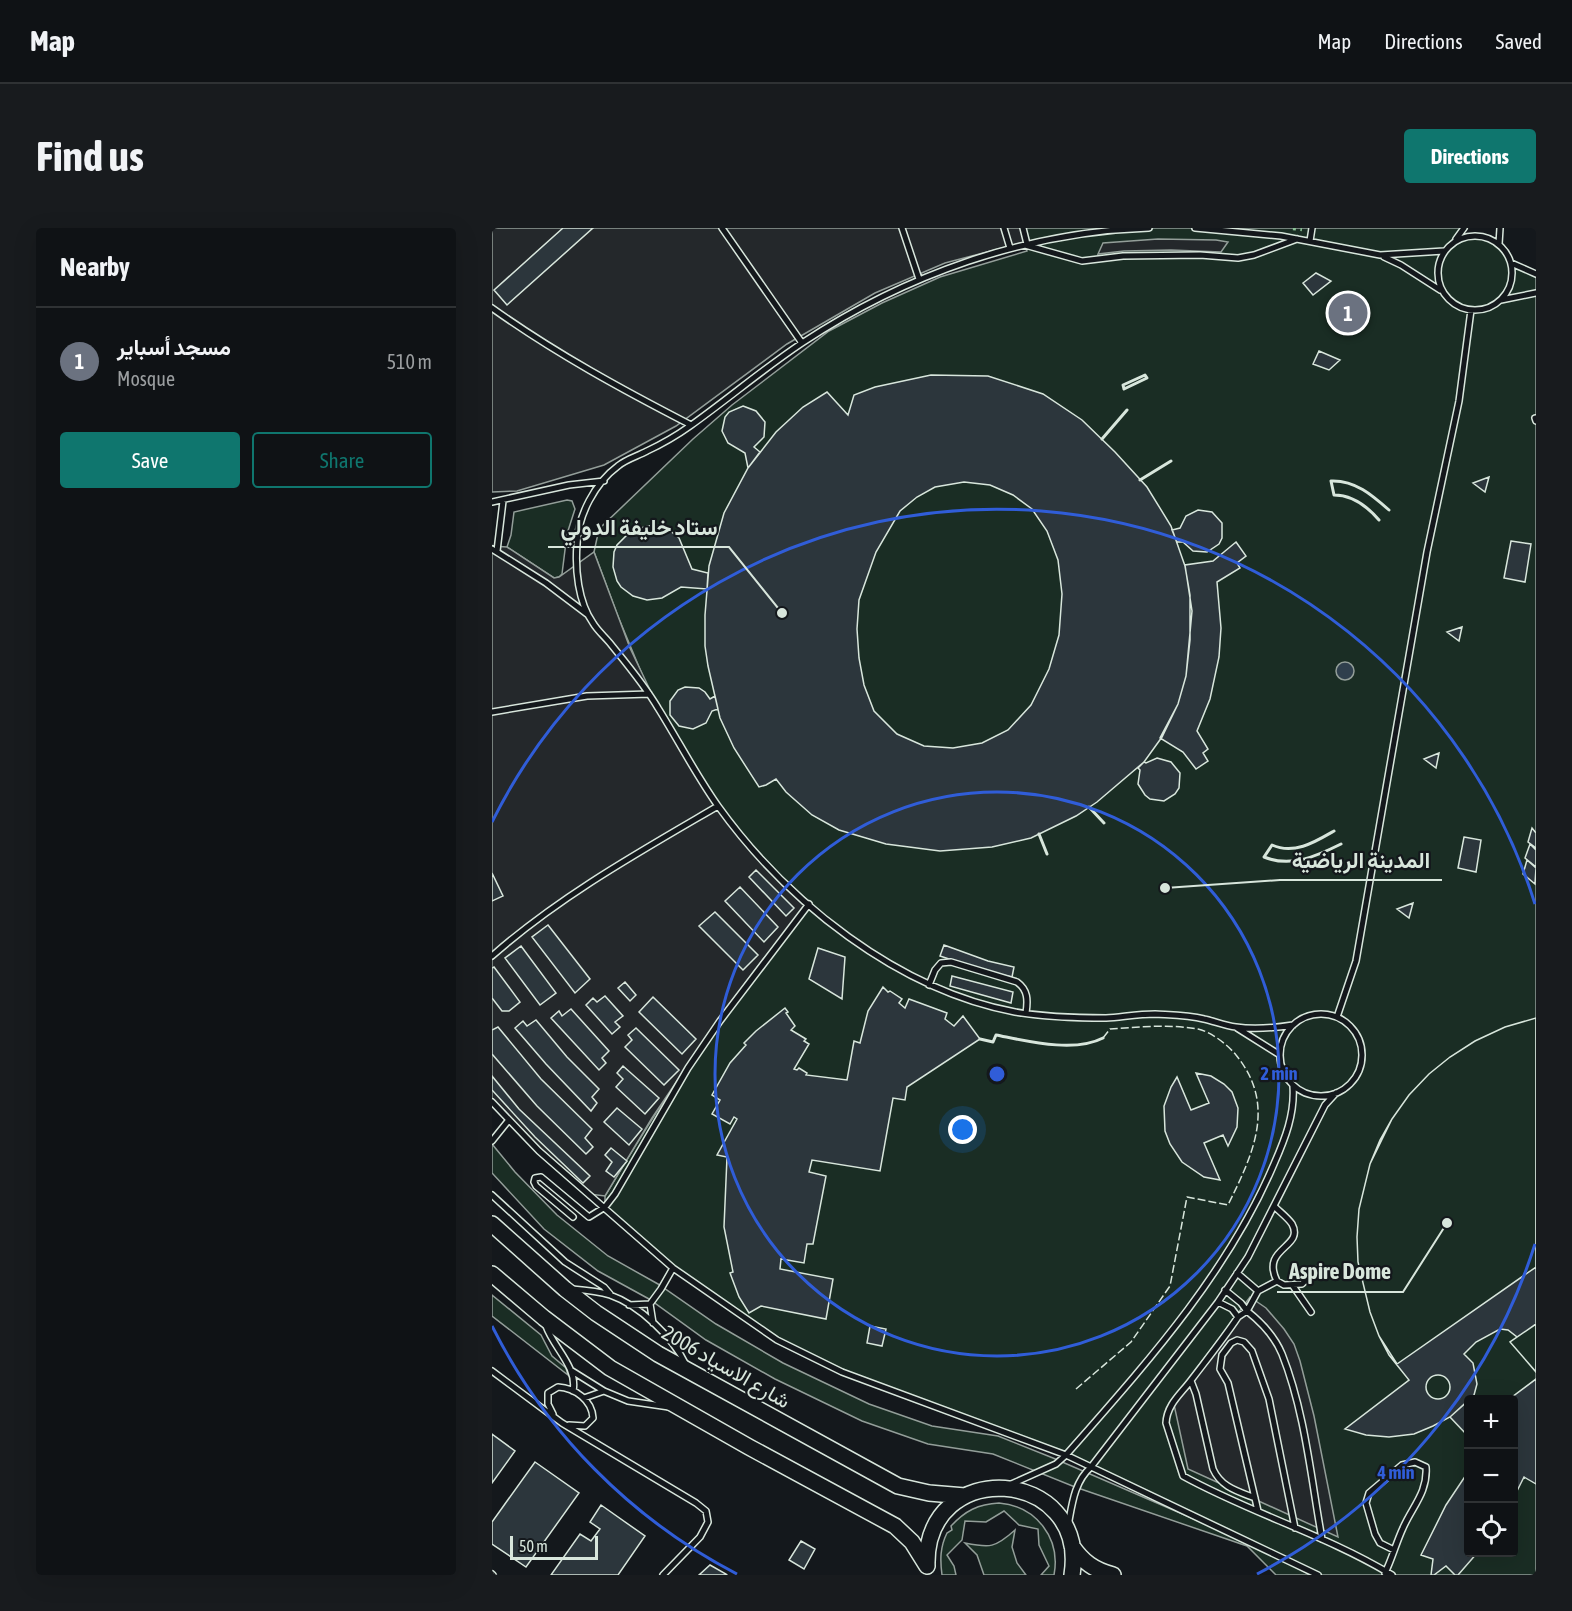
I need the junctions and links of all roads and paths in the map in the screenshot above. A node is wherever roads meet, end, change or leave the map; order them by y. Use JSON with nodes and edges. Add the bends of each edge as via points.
{"nodes":[{"id":1,"x":722,"y":228,"type":"edge"},
{"id":2,"x":902,"y":228,"type":"edge"},
{"id":3,"x":1004,"y":228,"type":"edge"},
{"id":4,"x":1023,"y":228,"type":"edge"},
{"id":5,"x":1149,"y":228,"type":"edge"},
{"id":6,"x":1195,"y":228,"type":"edge"},
{"id":7,"x":1312,"y":228,"type":"edge"},
{"id":8,"x":1464,"y":228,"type":"edge"},
{"id":9,"x":1500,"y":228,"type":"edge"},
{"id":10,"x":1297,"y":240,"type":"junction"},
{"id":11,"x":1310,"y":241,"type":"junction"},
{"id":12,"x":1453,"y":242,"type":"junction"},
{"id":13,"x":1026,"y":244,"type":"junction"},
{"id":14,"x":1499,"y":244,"type":"junction"},
{"id":15,"x":1010,"y":248,"type":"junction"},
{"id":16,"x":1444,"y":251,"type":"junction"},
{"id":17,"x":1380,"y":255,"type":"junction"},
{"id":18,"x":1511,"y":263,"type":"junction"},
{"id":19,"x":1536,"y":274,"type":"edge"},
{"id":20,"x":919,"y":279,"type":"junction"},
{"id":21,"x":1442,"y":291,"type":"junction"},
{"id":22,"x":1536,"y":293,"type":"edge"},
{"id":23,"x":1499,"y":301,"type":"junction"},
{"id":24,"x":492,"y":308,"type":"edge"},
{"id":25,"x":1471,"y":310,"type":"junction"},
{"id":26,"x":802,"y":343,"type":"junction"},
{"id":27,"x":691,"y":426,"type":"junction"},
{"id":28,"x":604,"y":481,"type":"junction"},
{"id":29,"x":503,"y":501,"type":"junction"},
{"id":30,"x":492,"y":502,"type":"edge"},
{"id":31,"x":495,"y":550,"type":"edge"},
{"id":32,"x":588,"y":614,"type":"junction"},
{"id":33,"x":649,"y":694,"type":"junction"},
{"id":34,"x":492,"y":712,"type":"edge"},
{"id":35,"x":718,"y":806,"type":"junction"},
{"id":36,"x":808,"y":904,"type":"junction"},
{"id":37,"x":492,"y":956,"type":"edge"},
{"id":38,"x":929,"y":985,"type":"junction"},
{"id":39,"x":1026,"y":1013,"type":"junction"},
{"id":40,"x":1337,"y":1017,"type":"junction"},
{"id":41,"x":1293,"y":1025,"type":"junction"},
{"id":42,"x":1235,"y":1027,"type":"junction"},
{"id":43,"x":1280,"y":1055,"type":"junction"},
{"id":44,"x":1293,"y":1086,"type":"junction"},
{"id":45,"x":1336,"y":1093,"type":"junction"},
{"id":46,"x":492,"y":1102,"type":"edge"},
{"id":47,"x":508,"y":1120,"type":"junction"},
{"id":48,"x":492,"y":1141,"type":"edge"},
{"id":49,"x":492,"y":1195,"type":"edge"},
{"id":50,"x":605,"y":1207,"type":"junction"},
{"id":51,"x":1275,"y":1207,"type":"junction"},
{"id":52,"x":573,"y":1218,"type":"dead end"},
{"id":53,"x":492,"y":1224,"type":"edge"},
{"id":54,"x":673,"y":1268,"type":"junction"},
{"id":55,"x":1316,"y":1270,"type":"dead end"},
{"id":56,"x":1237,"y":1273,"type":"junction"},
{"id":57,"x":492,"y":1274,"type":"edge"},
{"id":58,"x":1277,"y":1281,"type":"junction"},
{"id":59,"x":1293,"y":1286,"type":"junction"},
{"id":60,"x":564,"y":1288,"type":"junction"},
{"id":61,"x":1225,"y":1290,"type":"junction"},
{"id":62,"x":1258,"y":1290,"type":"junction"},
{"id":63,"x":611,"y":1295,"type":"junction"},
{"id":64,"x":1218,"y":1302,"type":"junction"},
{"id":65,"x":650,"y":1304,"type":"junction"},
{"id":66,"x":628,"y":1305,"type":"junction"},
{"id":67,"x":1247,"y":1311,"type":"junction"},
{"id":68,"x":1311,"y":1312,"type":"dead end"},
{"id":69,"x":1238,"y":1317,"type":"junction"},
{"id":70,"x":544,"y":1318,"type":"junction"},
{"id":71,"x":653,"y":1323,"type":"junction"},
{"id":72,"x":492,"y":1371,"type":"edge"},
{"id":73,"x":572,"y":1371,"type":"junction"},
{"id":74,"x":688,"y":1371,"type":"junction"},
{"id":75,"x":1191,"y":1381,"type":"junction"},
{"id":76,"x":573,"y":1391,"type":"junction"},
{"id":77,"x":604,"y":1391,"type":"junction"},
{"id":78,"x":584,"y":1398,"type":"junction"},
{"id":79,"x":682,"y":1409,"type":"junction"},
{"id":80,"x":555,"y":1418,"type":"junction"},
{"id":81,"x":562,"y":1423,"type":"junction"},
{"id":82,"x":1065,"y":1455,"type":"junction"},
{"id":83,"x":1091,"y":1467,"type":"junction"},
{"id":84,"x":1004,"y":1487,"type":"junction"},
{"id":85,"x":965,"y":1496,"type":"junction"},
{"id":86,"x":1255,"y":1498,"type":"junction"},
{"id":87,"x":1258,"y":1511,"type":"junction"},
{"id":88,"x":1295,"y":1528,"type":"junction"},
{"id":89,"x":1070,"y":1538,"type":"junction"},
{"id":90,"x":1322,"y":1539,"type":"junction"},
{"id":91,"x":1394,"y":1550,"type":"junction"},
{"id":92,"x":928,"y":1571,"type":"edge"},
{"id":93,"x":1387,"y":1574,"type":"edge"},
{"id":94,"x":663,"y":1575,"type":"edge"},
{"id":95,"x":1072,"y":1575,"type":"edge"},
{"id":96,"x":1113,"y":1575,"type":"edge"},
{"id":97,"x":1318,"y":1575,"type":"edge"}],
"edges":[{"from":1,"to":26,"type":"lane"},
{"from":2,"to":20,"type":"lane"},
{"from":3,"to":15,"type":"lane"},
{"from":4,"to":13,"type":"lane"},
{"from":5,"to":13,"type":"lane"},
{"from":6,"to":10,"type":"lane"},
{"from":7,"to":11,"type":"lane"},
{"from":8,"to":12,"type":"lane"},
{"from":9,"to":14,"type":"lane"},
{"from":10,"to":11,"type":"lane"},
{"from":10,"to":13,"type":"lane","via":[[1238,258],[1123,256],[1082,261]]},
{"from":11,"to":17,"type":"lane"},
{"from":12,"to":14,"type":"lane","via":[[1474,235]]},
{"from":12,"to":16,"type":"lane"},
{"from":13,"to":15,"type":"lane"},
{"from":14,"to":18,"type":"lane"},
{"from":15,"to":20,"type":"lane"},
{"from":16,"to":17,"type":"lane"},
{"from":16,"to":21,"type":"lane","via":[[1437,271]]},
{"from":17,"to":21,"type":"lane"},
{"from":18,"to":19,"type":"lane"},
{"from":18,"to":23,"type":"lane","via":[[1510,284]]},
{"from":20,"to":26,"type":"lane"},
{"from":21,"to":25,"type":"lane","via":[[1454,304]]},
{"from":22,"to":23,"type":"lane"},
{"from":23,"to":25,"type":"lane"},
{"from":24,"to":27,"type":"lane","via":[[606,380]]},
{"from":25,"to":40,"type":"lane","via":[[1459,401],[1427,552],[1356,962]]},
{"from":26,"to":27,"type":"lane"},
{"from":27,"to":28,"type":"lane","via":[[619,465]]},
{"from":28,"to":29,"type":"lane"},
{"from":28,"to":32,"type":"lane","via":[[592,495],[577,538],[579,587]]},
{"from":29,"to":30,"type":"lane"},
{"from":29,"to":31,"type":"lane"},
{"from":31,"to":32,"type":"lane"},
{"from":32,"to":33,"type":"lane"},
{"from":33,"to":34,"type":"lane","via":[[586,696]]},
{"from":33,"to":35,"type":"lane"},
{"from":35,"to":36,"type":"lane","via":[[770,868]]},
{"from":35,"to":37,"type":"lane","via":[[576,893]]},
{"from":36,"to":38,"type":"lane","via":[[851,939]]},
{"from":36,"to":50,"type":"lane","via":[[688,1068]]},
{"from":38,"to":39,"type":"lane","via":[[969,1001]]},
{"from":38,"to":39,"type":"lane","via":[[941,963],[951,962],[1023,986],[1027,993]]},
{"from":39,"to":42,"type":"lane","via":[[1063,1018],[1172,1015]]},
{"from":40,"to":41,"type":"lane","via":[[1314,1014]]},
{"from":40,"to":45,"type":"lane","via":[[1352,1028],[1362,1057],[1359,1072]]},
{"from":41,"to":42,"type":"lane"},
{"from":41,"to":43,"type":"lane","via":[[1281,1044]]},
{"from":42,"to":43,"type":"lane"},
{"from":43,"to":44,"type":"lane","via":[[1281,1066]]},
{"from":44,"to":45,"type":"lane","via":[[1321,1096]]},
{"from":44,"to":82,"type":"lane","via":[[1292,1112],[1284,1141],[1264,1188],[1231,1245],[1156,1350]]},
{"from":45,"to":51,"type":"lane","via":[[1325,1105]]},
{"from":46,"to":47,"type":"lane"},
{"from":47,"to":48,"type":"lane"},
{"from":47,"to":50,"type":"lane"},
{"from":49,"to":63,"type":"lane","via":[[565,1262]]},
{"from":50,"to":52,"type":"lane","via":[[589,1217],[541,1177],[535,1178],[536,1186]]},
{"from":50,"to":54,"type":"lane"},
{"from":51,"to":56,"type":"lane"},
{"from":51,"to":58,"type":"lane","via":[[1292,1223],[1293,1231],[1290,1243],[1274,1260]]},
{"from":53,"to":60,"type":"main road","name":"شارع الاسياد 2006"},
{"from":54,"to":65,"type":"lane"},
{"from":54,"to":82,"type":"lane","via":[[777,1340],[842,1372]]},
{"from":55,"to":59,"type":"lane","via":[[1302,1284]]},
{"from":56,"to":61,"type":"lane"},
{"from":56,"to":62,"type":"lane"},
{"from":57,"to":70,"type":"main road"},
{"from":58,"to":59,"type":"lane"},
{"from":58,"to":62,"type":"lane"},
{"from":59,"to":68,"type":"lane"},
{"from":60,"to":63,"type":"lane"},
{"from":60,"to":74,"type":"main road","name":"شارع الاسياد 2006"},
{"from":61,"to":64,"type":"lane"},
{"from":61,"to":67,"type":"lane"},
{"from":62,"to":67,"type":"lane"},
{"from":63,"to":66,"type":"lane"},
{"from":64,"to":69,"type":"lane"},
{"from":64,"to":83,"type":"lane"},
{"from":65,"to":66,"type":"lane"},
{"from":65,"to":71,"type":"lane"},
{"from":66,"to":71,"type":"lane"},
{"from":67,"to":69,"type":"lane"},
{"from":67,"to":90,"type":"lane","via":[[1266,1327],[1282,1352],[1299,1410]]},
{"from":69,"to":75,"type":"lane"},
{"from":70,"to":73,"type":"lane","via":[[548,1333]]},
{"from":70,"to":79,"type":"main road","via":[[610,1368]]},
{"from":71,"to":74,"type":"lane","via":[[680,1353]]},
{"from":72,"to":80,"type":"lane"},
{"from":73,"to":76,"type":"lane"},
{"from":73,"to":77,"type":"lane"},
{"from":74,"to":85,"type":"main road","name":"شارع الاسياد 2006","via":[[898,1486]]},
{"from":75,"to":86,"type":"lane","via":[[1218,1480]]},
{"from":75,"to":87,"type":"lane","via":[[1172,1402],[1166,1423],[1183,1476]]},
{"from":76,"to":78,"type":"lane"},
{"from":76,"to":80,"type":"lane","via":[[558,1387],[548,1393]]},
{"from":77,"to":78,"type":"lane"},
{"from":77,"to":79,"type":"lane","via":[[628,1401]]},
{"from":78,"to":81,"type":"lane","via":[[592,1411],[591,1421],[581,1427]]},
{"from":79,"to":92,"type":"main road","via":[[895,1526],[912,1542]]},
{"from":80,"to":81,"type":"lane"},
{"from":81,"to":94,"type":"lane","via":[[706,1511],[708,1522],[700,1537]]},
{"from":82,"to":83,"type":"lane"},
{"from":82,"to":84,"type":"lane","via":[[1056,1464]]},
{"from":83,"to":89,"type":"lane","via":[[1083,1474],[1072,1502]]},
{"from":83,"to":97,"type":"lane"},
{"from":84,"to":85,"type":"main road"},
{"from":84,"to":89,"type":"main road","via":[[1037,1497],[1055,1512]]},
{"from":85,"to":92,"type":"main road","via":[[935,1526],[928,1545]]},
{"from":86,"to":87,"type":"lane"},
{"from":86,"to":88,"type":"lane","via":[[1228,1383],[1220,1369],[1222,1355],[1237,1340],[1252,1351],[1269,1399]]},
{"from":87,"to":88,"type":"lane"},
{"from":88,"to":90,"type":"lane"},
{"from":89,"to":95,"type":"main road"},
{"from":89,"to":96,"type":"main road","via":[[1082,1560],[1097,1571]]},
{"from":90,"to":93,"type":"lane"},
{"from":91,"to":91,"type":"lane","via":[[1427,1479],[1426,1467],[1415,1462],[1402,1465],[1369,1493],[1366,1503],[1380,1543]]},
{"from":91,"to":93,"type":"lane"}]}
